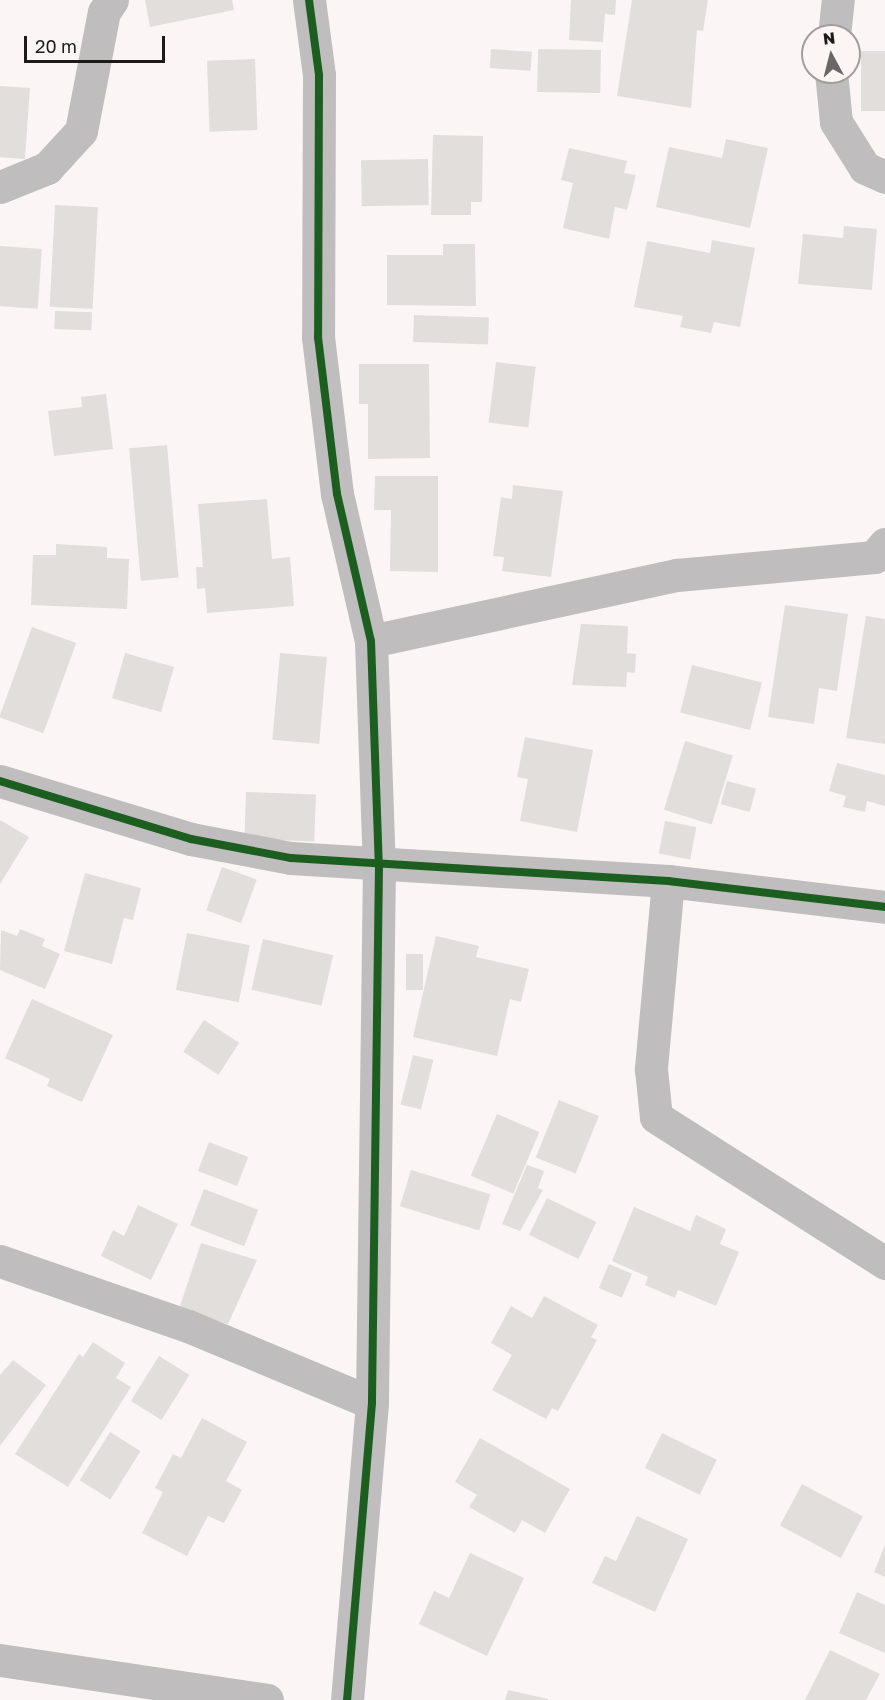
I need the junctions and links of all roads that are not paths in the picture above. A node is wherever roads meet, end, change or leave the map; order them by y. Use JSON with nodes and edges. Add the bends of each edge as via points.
{"nodes":[{"id":1,"x":112,"y":0,"type":"edge"},
{"id":2,"x":309,"y":0,"type":"edge"},
{"id":3,"x":838,"y":0,"type":"edge"},
{"id":4,"x":835,"y":24,"type":"edge"},
{"id":5,"x":832,"y":84,"type":"edge"},
{"id":6,"x":885,"y":177,"type":"edge"},
{"id":7,"x":0,"y":187,"type":"edge"},
{"id":8,"x":885,"y":544,"type":"edge"},
{"id":9,"x":371,"y":641,"type":"junction"},
{"id":10,"x":0,"y":781,"type":"edge"},
{"id":11,"x":380,"y":866,"type":"junction"},
{"id":12,"x":668,"y":880,"type":"junction"},
{"id":13,"x":885,"y":907,"type":"edge"},
{"id":14,"x":0,"y":1261,"type":"edge"},
{"id":15,"x":885,"y":1263,"type":"edge"},
{"id":16,"x":372,"y":1403,"type":"junction"},
{"id":17,"x":0,"y":1660,"type":"edge"},
{"id":18,"x":267,"y":1700,"type":"edge"},
{"id":19,"x":347,"y":1700,"type":"edge"}],
"edges":[{"from":1,"to":7,"type":"street","via":[[104,12],[81,131],[47,168]]},
{"from":2,"to":9,"type":"street","via":[[319,75],[318,337],[337,494]]},
{"from":3,"to":4,"type":"street"},
{"from":5,"to":6,"type":"street","via":[[836,122],[865,168]]},
{"from":8,"to":9,"type":"street","via":[[874,557],[677,575]]},
{"from":9,"to":11,"type":"street"},
{"from":10,"to":11,"type":"street","via":[[191,839],[291,858]]},
{"from":11,"to":12,"type":"street"},
{"from":11,"to":16,"type":"street"},
{"from":12,"to":13,"type":"street"},
{"from":12,"to":15,"type":"street","via":[[651,1069],[656,1117]]},
{"from":14,"to":16,"type":"street","via":[[188,1326]]},
{"from":16,"to":19,"type":"street"},
{"from":17,"to":18,"type":"street"}]}
